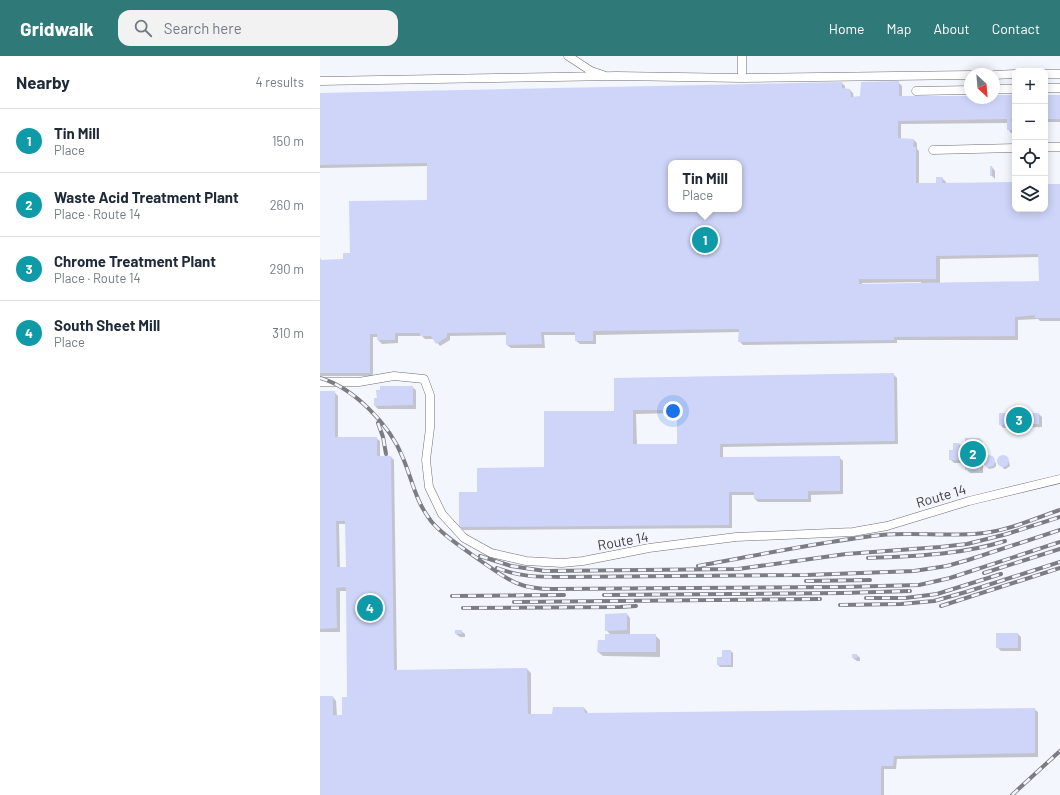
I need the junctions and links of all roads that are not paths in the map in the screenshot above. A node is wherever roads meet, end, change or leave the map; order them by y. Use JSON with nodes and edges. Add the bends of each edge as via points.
{"nodes":[{"id":1,"x":568,"y":56,"type":"edge"},
{"id":2,"x":742,"y":56,"type":"edge"},
{"id":3,"x":1000,"y":74,"type":"edge"},
{"id":4,"x":1012,"y":74,"type":"edge"},
{"id":5,"x":1048,"y":74,"type":"edge"},
{"id":6,"x":1060,"y":74,"type":"edge"},
{"id":7,"x":964,"y":75,"type":"edge"},
{"id":8,"x":617,"y":76,"type":"junction"},
{"id":9,"x":742,"y":78,"type":"junction"},
{"id":10,"x":320,"y":81,"type":"edge"},
{"id":11,"x":1048,"y":88,"type":"edge"},
{"id":12,"x":1060,"y":88,"type":"edge"},
{"id":13,"x":1000,"y":89,"type":"edge"},
{"id":14,"x":1012,"y":89,"type":"edge"},
{"id":15,"x":964,"y":90,"type":"edge"},
{"id":16,"x":916,"y":91,"type":"dead end"},
{"id":17,"x":1048,"y":147,"type":"edge"},
{"id":18,"x":1060,"y":147,"type":"edge"},
{"id":19,"x":1012,"y":148,"type":"edge"},
{"id":20,"x":933,"y":150,"type":"dead end"},
{"id":21,"x":320,"y":382,"type":"edge"},
{"id":22,"x":1060,"y":478,"type":"edge"}],
"edges":[{"from":1,"to":8,"type":"street","via":[[596,73]]},
{"from":2,"to":9,"type":"street"},
{"from":3,"to":4,"type":"street"},
{"from":5,"to":6,"type":"street"},
{"from":7,"to":9,"type":"street"},
{"from":8,"to":9,"type":"street"},
{"from":8,"to":10,"type":"street"},
{"from":11,"to":12,"type":"street"},
{"from":13,"to":14,"type":"street"},
{"from":15,"to":16,"type":"street"},
{"from":17,"to":18,"type":"street"},
{"from":19,"to":20,"type":"street"},
{"from":21,"to":22,"type":"street","name":"Route 14","via":[[360,382],[394,376],[424,379],[430,395],[430,428],[426,460],[430,487],[442,514],[464,538],[491,553],[526,561],[583,561],[649,548],[736,537],[853,532],[886,526],[969,501]]}]}
